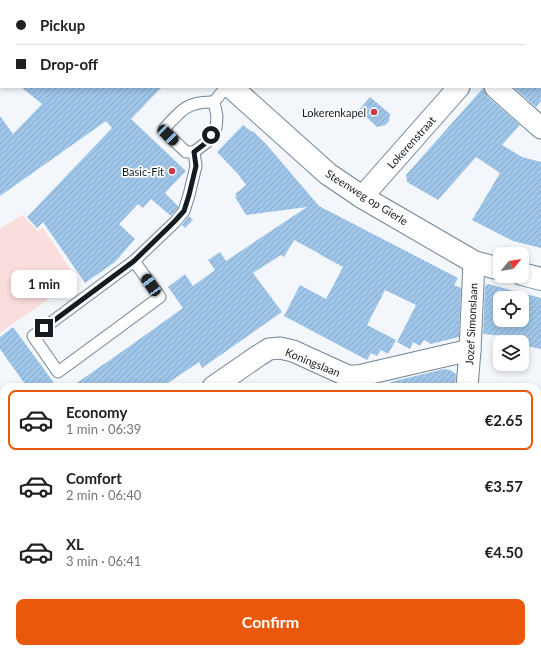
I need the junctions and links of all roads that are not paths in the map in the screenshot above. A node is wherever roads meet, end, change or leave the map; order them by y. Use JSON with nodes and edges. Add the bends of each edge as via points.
{"nodes":[{"id":1,"x":225,"y":88,"type":"edge"},
{"id":2,"x":232,"y":88,"type":"edge"},
{"id":3,"x":459,"y":88,"type":"edge"},
{"id":4,"x":496,"y":88,"type":"edge"},
{"id":5,"x":214,"y":102,"type":"junction"},
{"id":6,"x":541,"y":128,"type":"edge"},
{"id":7,"x":194,"y":152,"type":"junction"},
{"id":8,"x":362,"y":197,"type":"junction"},
{"id":9,"x":134,"y":261,"type":"junction"},
{"id":10,"x":474,"y":262,"type":"junction"},
{"id":11,"x":493,"y":266,"type":"edge"},
{"id":12,"x":529,"y":276,"type":"edge"},
{"id":13,"x":541,"y":279,"type":"edge"},
{"id":14,"x":470,"y":350,"type":"junction"},
{"id":15,"x":219,"y":383,"type":"edge"},
{"id":16,"x":467,"y":383,"type":"edge"}],
"edges":[{"from":1,"to":5,"type":"lane"},
{"from":2,"to":8,"type":"street","name":"Steenweg op Gierle","via":[[328,174]]},
{"from":3,"to":8,"type":"street","name":"Lokerenstraat"},
{"from":4,"to":6,"type":"street"},
{"from":5,"to":7,"type":"lane","via":[[216,128],[207,142]]},
{"from":5,"to":7,"type":"lane","via":[[202,101],[188,106],[165,128],[168,135],[186,152]]},
{"from":7,"to":9,"type":"lane","via":[[196,166],[184,211]]},
{"from":8,"to":10,"type":"street","name":"Steenweg op Gierle"},
{"from":9,"to":9,"type":"lane","via":[[33,336],[58,372],[160,297]]},
{"from":10,"to":11,"type":"street","name":"Steenweg op Gierle"},
{"from":10,"to":14,"type":"street","name":"Jozef Simonslaan"},
{"from":12,"to":13,"type":"street"},
{"from":14,"to":15,"type":"street","name":"Koningslaan","via":[[358,376],[348,376],[280,348],[258,356]]},
{"from":14,"to":16,"type":"street","name":"Jozef Simonslaan"}]}
